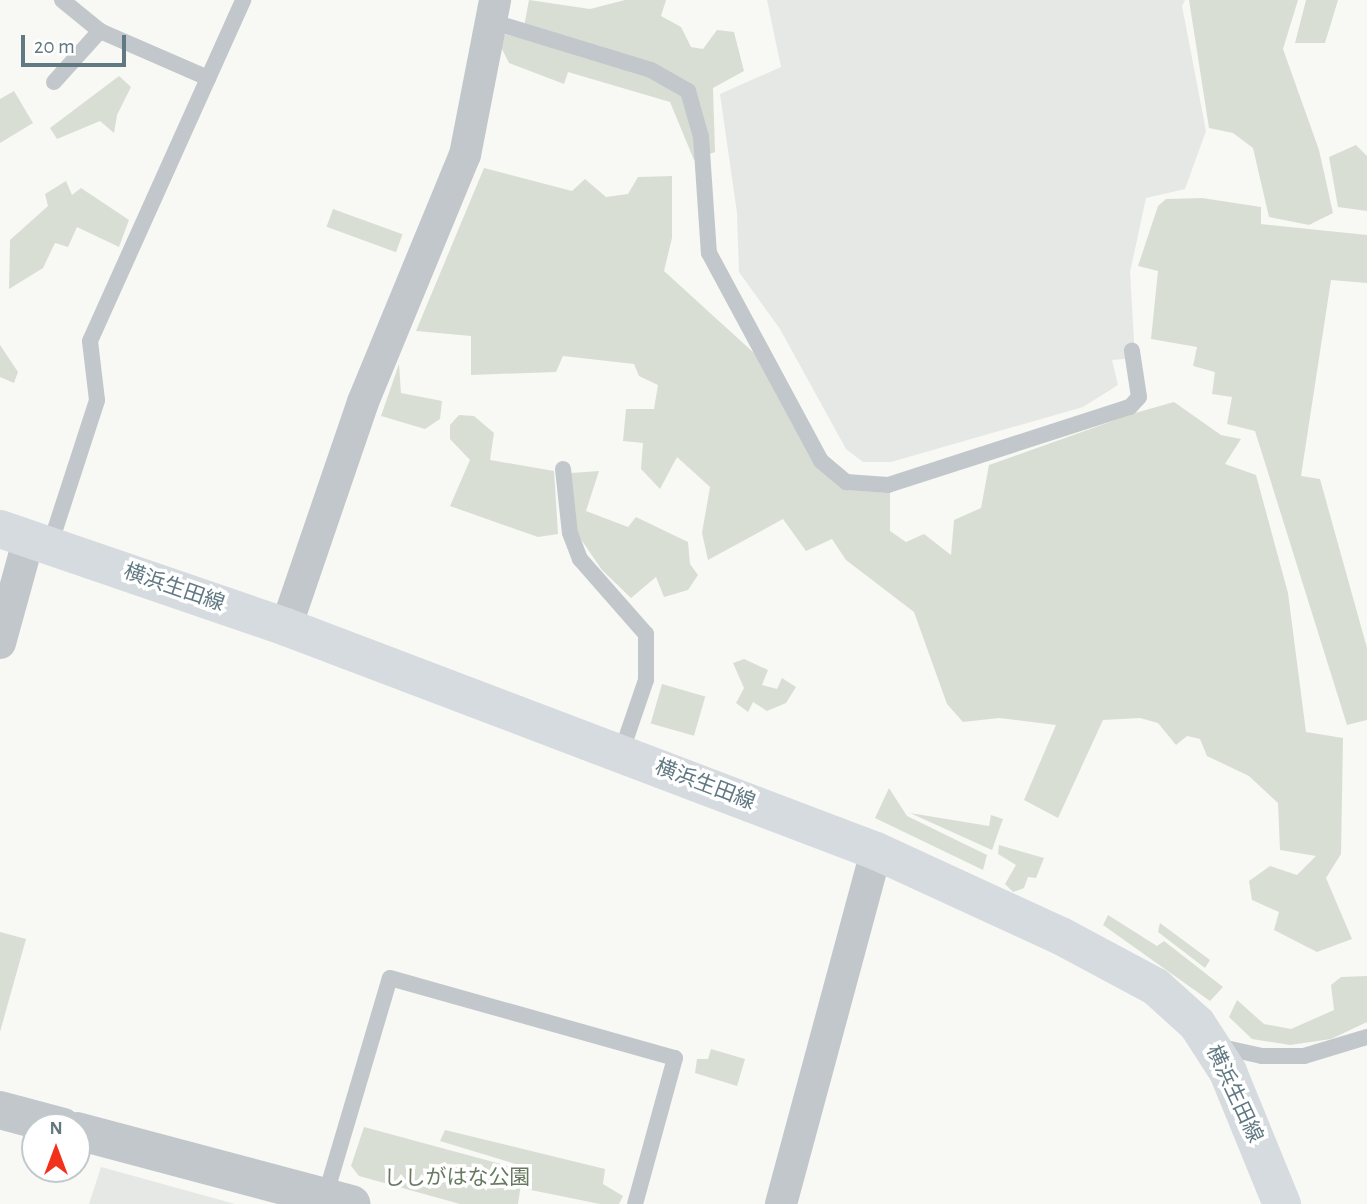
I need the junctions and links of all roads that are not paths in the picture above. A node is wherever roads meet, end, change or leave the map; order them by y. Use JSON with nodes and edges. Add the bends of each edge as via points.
{"nodes":[{"id":1,"x":62,"y":0,"type":"edge"},
{"id":2,"x":243,"y":0,"type":"edge"},
{"id":3,"x":492,"y":10,"type":"edge"},
{"id":4,"x":100,"y":31,"type":"junction"},
{"id":5,"x":208,"y":78,"type":"junction"},
{"id":6,"x":54,"y":82,"type":"dead end"},
{"id":7,"x":1132,"y":351,"type":"dead end"},
{"id":8,"x":563,"y":469,"type":"dead end"},
{"id":9,"x":26,"y":537,"type":"edge"},
{"id":10,"x":286,"y":627,"type":"junction"},
{"id":11,"x":0,"y":643,"type":"edge"},
{"id":12,"x":621,"y":753,"type":"junction"},
{"id":13,"x":876,"y":851,"type":"junction"},
{"id":14,"x":1367,"y":1037,"type":"edge"},
{"id":15,"x":1214,"y":1045,"type":"junction"},
{"id":16,"x":0,"y":1110,"type":"edge"},
{"id":17,"x":21,"y":1116,"type":"edge"},
{"id":18,"x":91,"y":1135,"type":"edge"},
{"id":19,"x":338,"y":1200,"type":"edge"},
{"id":20,"x":635,"y":1204,"type":"edge"},
{"id":21,"x":781,"y":1204,"type":"edge"},
{"id":22,"x":1282,"y":1204,"type":"edge"}],
"edges":[{"from":1,"to":4,"type":"lane"},
{"from":2,"to":5,"type":"lane"},
{"from":3,"to":7,"type":"lane","via":[[651,70],[688,91],[701,137],[709,253],[821,461],[846,482],[888,485],[1130,407],[1139,397]]},
{"from":3,"to":10,"type":"street","via":[[465,155],[363,402]]},
{"from":4,"to":5,"type":"lane"},
{"from":4,"to":6,"type":"lane"},
{"from":5,"to":9,"type":"lane","via":[[90,341],[97,400]]},
{"from":8,"to":12,"type":"lane","via":[[570,533],[580,559],[646,635],[646,680]]},
{"from":9,"to":10,"type":"main road","name":"横浜生田線"},
{"from":9,"to":11,"type":"street"},
{"from":10,"to":12,"type":"main road","name":"横浜生田線"},
{"from":12,"to":13,"type":"main road","name":"横浜生田線"},
{"from":13,"to":15,"type":"main road","name":"横浜生田線","via":[[1061,936],[1156,987]]},
{"from":13,"to":21,"type":"street"},
{"from":14,"to":15,"type":"lane","via":[[1304,1056],[1262,1056]]},
{"from":15,"to":22,"type":"main road","name":"横浜生田線"},
{"from":16,"to":17,"type":"street"},
{"from":18,"to":19,"type":"street"},
{"from":19,"to":20,"type":"lane","via":[[390,978],[675,1058]]}]}
